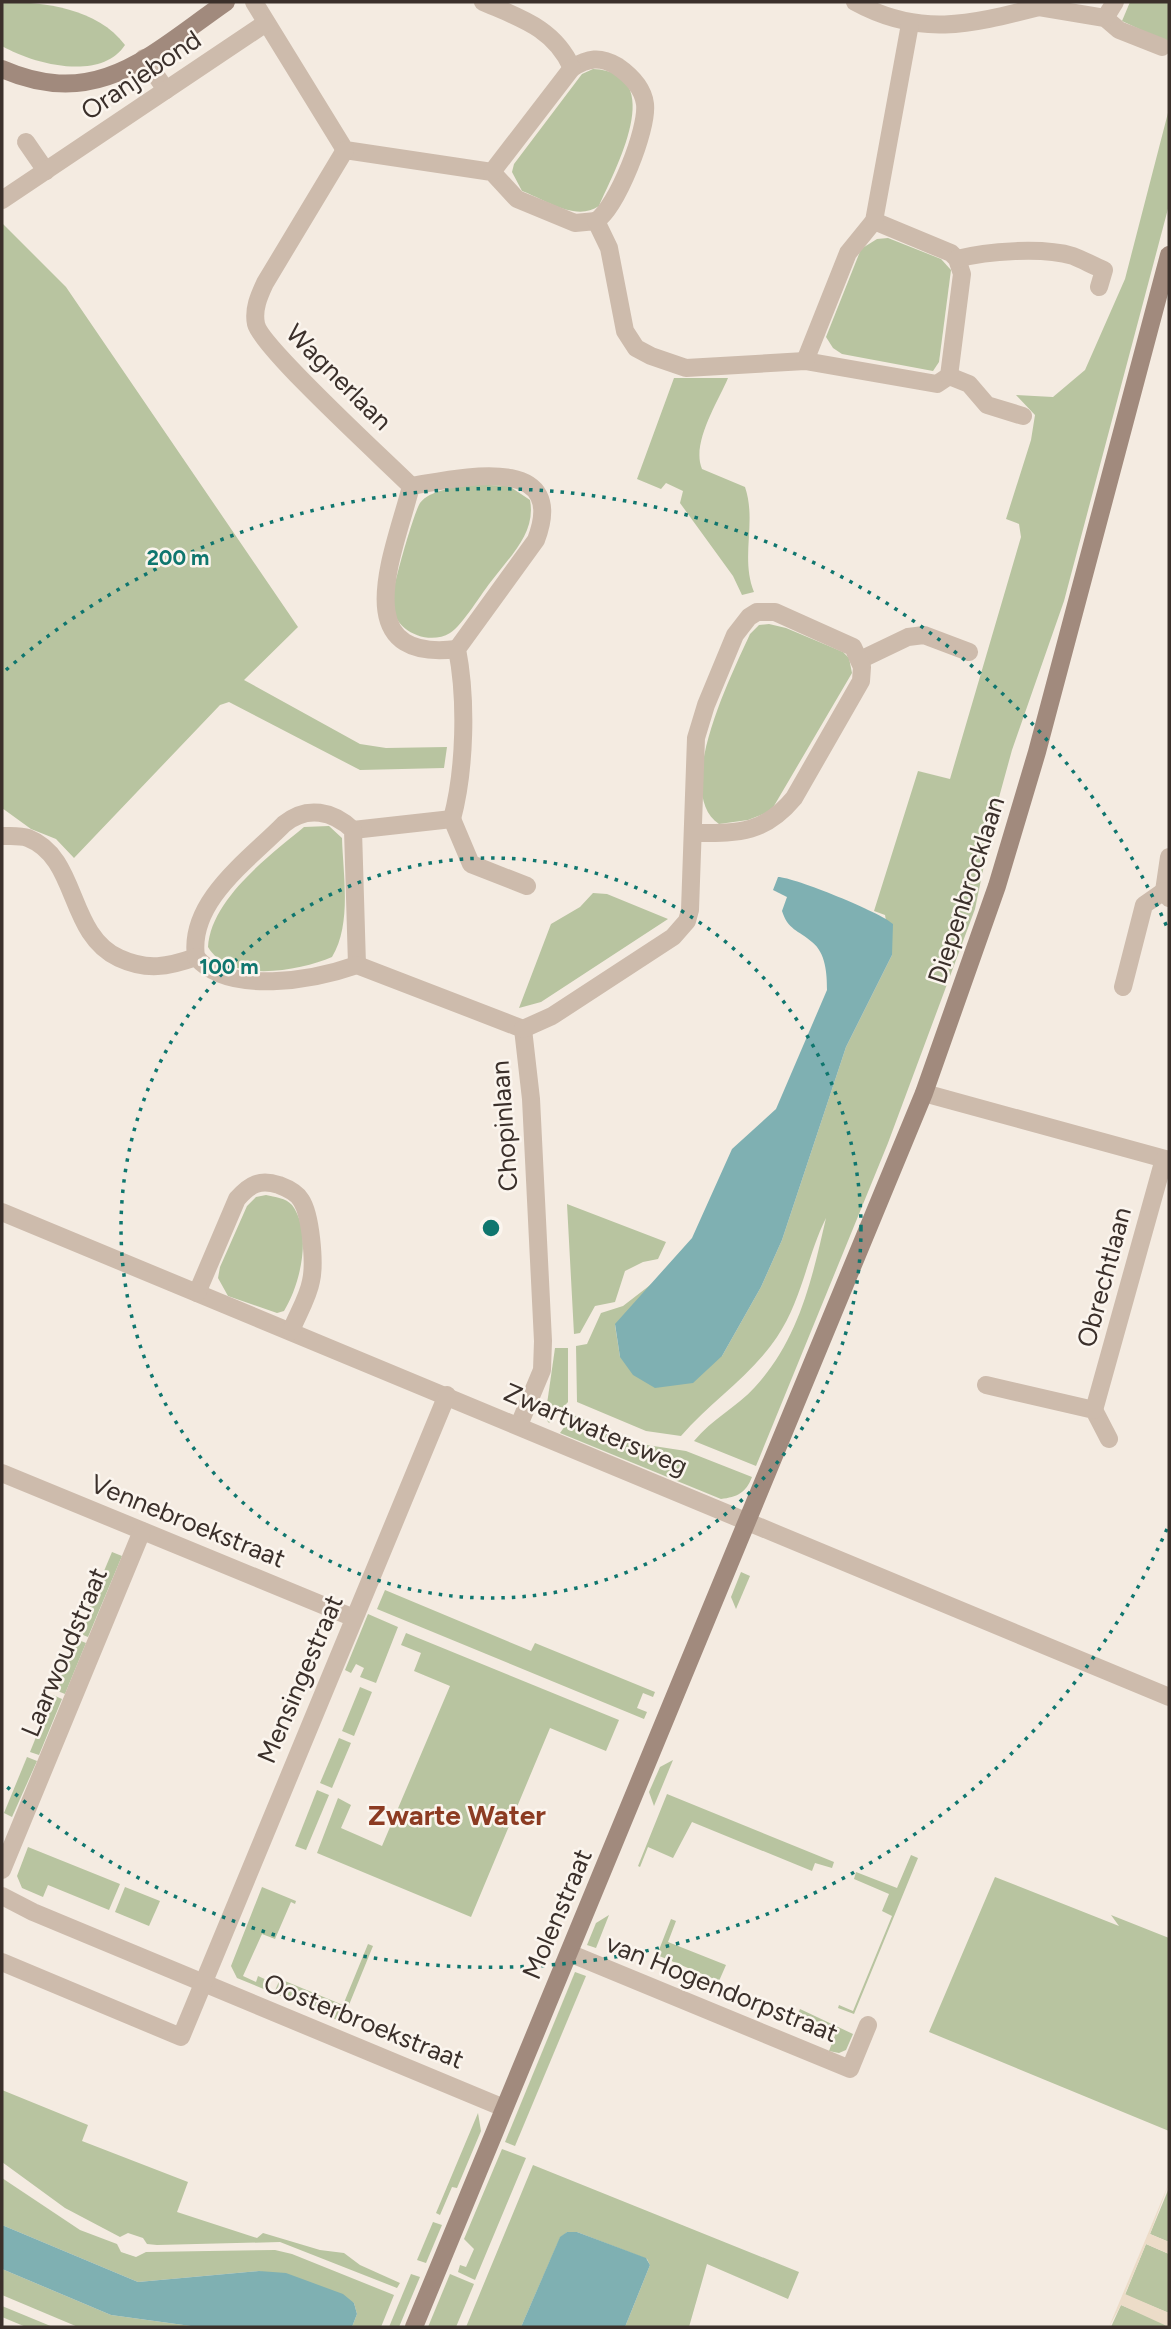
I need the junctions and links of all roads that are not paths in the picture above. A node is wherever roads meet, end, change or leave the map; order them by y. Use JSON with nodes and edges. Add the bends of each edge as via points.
{"nodes":[{"id":1,"x":226,"y":2,"type":"edge"},
{"id":2,"x":254,"y":2,"type":"edge"},
{"id":3,"x":483,"y":2,"type":"edge"},
{"id":4,"x":855,"y":2,"type":"edge"},
{"id":5,"x":1115,"y":2,"type":"edge"},
{"id":6,"x":1038,"y":4,"type":"edge"},
{"id":7,"x":1105,"y":18,"type":"junction"},
{"id":8,"x":266,"y":23,"type":"junction"},
{"id":9,"x":910,"y":24,"type":"junction"},
{"id":10,"x":1162,"y":47,"type":"dead end"},
{"id":11,"x":145,"y":58,"type":"junction"},
{"id":12,"x":572,"y":68,"type":"junction"},
{"id":13,"x":2,"y":69,"type":"edge"},
{"id":14,"x":166,"y":90,"type":"junction"},
{"id":15,"x":26,"y":142,"type":"dead end"},
{"id":16,"x":345,"y":150,"type":"junction"},
{"id":17,"x":46,"y":171,"type":"junction"},
{"id":18,"x":492,"y":172,"type":"junction"},
{"id":19,"x":2,"y":200,"type":"edge"},
{"id":20,"x":874,"y":220,"type":"junction"},
{"id":21,"x":596,"y":221,"type":"junction"},
{"id":22,"x":1169,"y":255,"type":"edge"},
{"id":23,"x":957,"y":259,"type":"junction"},
{"id":24,"x":1099,"y":287,"type":"dead end"},
{"id":25,"x":805,"y":361,"type":"junction"},
{"id":26,"x":949,"y":376,"type":"junction"},
{"id":27,"x":1023,"y":416,"type":"dead end"},
{"id":28,"x":411,"y":486,"type":"junction"},
{"id":29,"x":457,"y":649,"type":"junction"},
{"id":30,"x":969,"y":652,"type":"dead end"},
{"id":31,"x":860,"y":660,"type":"junction"},
{"id":32,"x":452,"y":819,"type":"junction"},
{"id":33,"x":353,"y":830,"type":"junction"},
{"id":34,"x":694,"y":833,"type":"junction"},
{"id":35,"x":2,"y":836,"type":"edge"},
{"id":36,"x":1169,"y":857,"type":"edge"},
{"id":37,"x":527,"y":886,"type":"dead end"},
{"id":38,"x":1166,"y":894,"type":"edge"},
{"id":39,"x":196,"y":957,"type":"junction"},
{"id":40,"x":357,"y":965,"type":"junction"},
{"id":41,"x":1123,"y":987,"type":"dead end"},
{"id":42,"x":523,"y":1029,"type":"junction"},
{"id":43,"x":924,"y":1093,"type":"junction"},
{"id":44,"x":1167,"y":1159,"type":"edge"},
{"id":45,"x":2,"y":1212,"type":"edge"},
{"id":46,"x":197,"y":1293,"type":"junction"},
{"id":47,"x":291,"y":1331,"type":"junction"},
{"id":48,"x":986,"y":1385,"type":"dead end"},
{"id":49,"x":447,"y":1395,"type":"junction"},
{"id":50,"x":1094,"y":1410,"type":"junction"},
{"id":51,"x":519,"y":1425,"type":"junction"},
{"id":52,"x":1109,"y":1439,"type":"dead end"},
{"id":53,"x":2,"y":1473,"type":"edge"},
{"id":54,"x":749,"y":1521,"type":"junction"},
{"id":55,"x":142,"y":1531,"type":"junction"},
{"id":56,"x":354,"y":1618,"type":"junction"},
{"id":57,"x":1169,"y":1697,"type":"edge"},
{"id":58,"x":2,"y":1870,"type":"edge"},
{"id":59,"x":2,"y":1896,"type":"edge"},
{"id":60,"x":569,"y":1953,"type":"junction"},
{"id":61,"x":2,"y":1962,"type":"edge"},
{"id":62,"x":203,"y":1983,"type":"junction"},
{"id":63,"x":868,"y":2025,"type":"dead end"},
{"id":64,"x":505,"y":2108,"type":"junction"},
{"id":65,"x":414,"y":2327,"type":"edge"}],
"edges":[{"from":1,"to":11,"type":"street"},
{"from":2,"to":8,"type":"street"},
{"from":3,"to":12,"type":"street","via":[[547,32],[564,50]]},
{"from":4,"to":9,"type":"street"},
{"from":5,"to":7,"type":"street"},
{"from":6,"to":7,"type":"street"},
{"from":6,"to":9,"type":"street","via":[[951,26]]},
{"from":7,"to":10,"type":"street","via":[[1119,30]]},
{"from":8,"to":14,"type":"street","name":"Oranjebond"},
{"from":8,"to":16,"type":"street"},
{"from":9,"to":20,"type":"street"},
{"from":11,"to":13,"type":"street","via":[[108,77],[63,86]]},
{"from":11,"to":14,"type":"street"},
{"from":12,"to":18,"type":"street"},
{"from":12,"to":21,"type":"street","via":[[593,58],[615,65],[638,85],[645,104],[643,128],[612,205]]},
{"from":14,"to":17,"type":"street","name":"Oranjebond"},
{"from":15,"to":17,"type":"street"},
{"from":16,"to":18,"type":"street"},
{"from":16,"to":28,"type":"street","name":"Wagnerlaan","via":[[265,283],[257,300],[256,324],[276,353]]},
{"from":17,"to":19,"type":"street","name":"Oranjebond"},
{"from":18,"to":21,"type":"street","via":[[517,199],[575,223]]},
{"from":20,"to":23,"type":"street"},
{"from":20,"to":25,"type":"street","via":[[848,253]]},
{"from":21,"to":25,"type":"street","via":[[609,248],[625,331],[636,348],[686,368]]},
{"from":22,"to":43,"type":"street","name":"Diepenbrocklaan","via":[[1033,765],[997,886]]},
{"from":23,"to":24,"type":"street","via":[[988,254],[1073,256],[1104,270]]},
{"from":23,"to":26,"type":"street","via":[[962,274]]},
{"from":25,"to":26,"type":"street","via":[[937,384]]},
{"from":26,"to":27,"type":"street","via":[[969,384],[987,405]]},
{"from":28,"to":29,"type":"street","via":[[385,584],[386,612],[391,628],[410,647],[440,652]]},
{"from":28,"to":29,"type":"street","via":[[494,474],[527,484],[541,503],[536,540]]},
{"from":29,"to":32,"type":"street","via":[[461,754]]},
{"from":30,"to":31,"type":"street","via":[[923,635],[908,637]]},
{"from":31,"to":34,"type":"street","via":[[862,681],[781,814],[769,824],[733,833]]},
{"from":31,"to":34,"type":"street","name":"Chopinlaan","via":[[845,642],[784,614],[765,611],[749,617],[735,635],[696,738]]},
{"from":32,"to":33,"type":"street"},
{"from":32,"to":37,"type":"street","via":[[471,864]]},
{"from":33,"to":39,"type":"street","via":[[322,812],[292,817],[212,896],[196,938]]},
{"from":33,"to":40,"type":"street"},
{"from":34,"to":42,"type":"street","name":"Chopinlaan","via":[[690,910],[680,930],[552,1016]]},
{"from":35,"to":39,"type":"street","via":[[28,838],[48,851],[89,934],[107,952],[149,968]]},
{"from":36,"to":38,"type":"street"},
{"from":38,"to":41,"type":"street","via":[[1144,905]]},
{"from":39,"to":40,"type":"street","via":[[215,973],[258,982],[330,974]]},
{"from":40,"to":42,"type":"street","name":"Chopinlaan"},
{"from":42,"to":51,"type":"street","name":"Chopinlaan","via":[[531,1099],[543,1341],[542,1370]]},
{"from":43,"to":44,"type":"street","name":"Obrechtlaan"},
{"from":43,"to":54,"type":"street","name":"Diepenbrocklaan"},
{"from":44,"to":50,"type":"street","name":"Obrechtlaan"},
{"from":45,"to":46,"type":"street","name":"Zwartwatersweg"},
{"from":46,"to":47,"type":"street","name":"Zwartwatersweg"},
{"from":46,"to":47,"type":"street","via":[[237,1199],[248,1187],[267,1181],[288,1188],[301,1199],[306,1212],[312,1259],[312,1280]]},
{"from":47,"to":49,"type":"street","name":"Zwartwatersweg"},
{"from":48,"to":50,"type":"street"},
{"from":49,"to":51,"type":"street","name":"Zwartwatersweg"},
{"from":49,"to":56,"type":"street","name":"Mensingestraat"},
{"from":50,"to":52,"type":"street"},
{"from":51,"to":54,"type":"street","name":"Zwartwatersweg"},
{"from":53,"to":55,"type":"street","name":"Vennebroekstraat"},
{"from":54,"to":57,"type":"street","name":"Zwartwatersweg"},
{"from":54,"to":60,"type":"street","name":"Molenstraat"},
{"from":55,"to":56,"type":"street","name":"Vennebroekstraat"},
{"from":55,"to":58,"type":"street","name":"Laarwoudstraat"},
{"from":56,"to":62,"type":"street","name":"Mensingestraat"},
{"from":59,"to":62,"type":"street","name":"Oosterbroekstraat"},
{"from":60,"to":63,"type":"street","name":"van Hogendorpstraat","via":[[850,2069]]},
{"from":60,"to":64,"type":"street","name":"Molenstraat"},
{"from":61,"to":62,"type":"street","via":[[181,2037]]},
{"from":62,"to":64,"type":"street","name":"Oosterbroekstraat"},
{"from":64,"to":65,"type":"street","name":"Molenstraat"}]}
